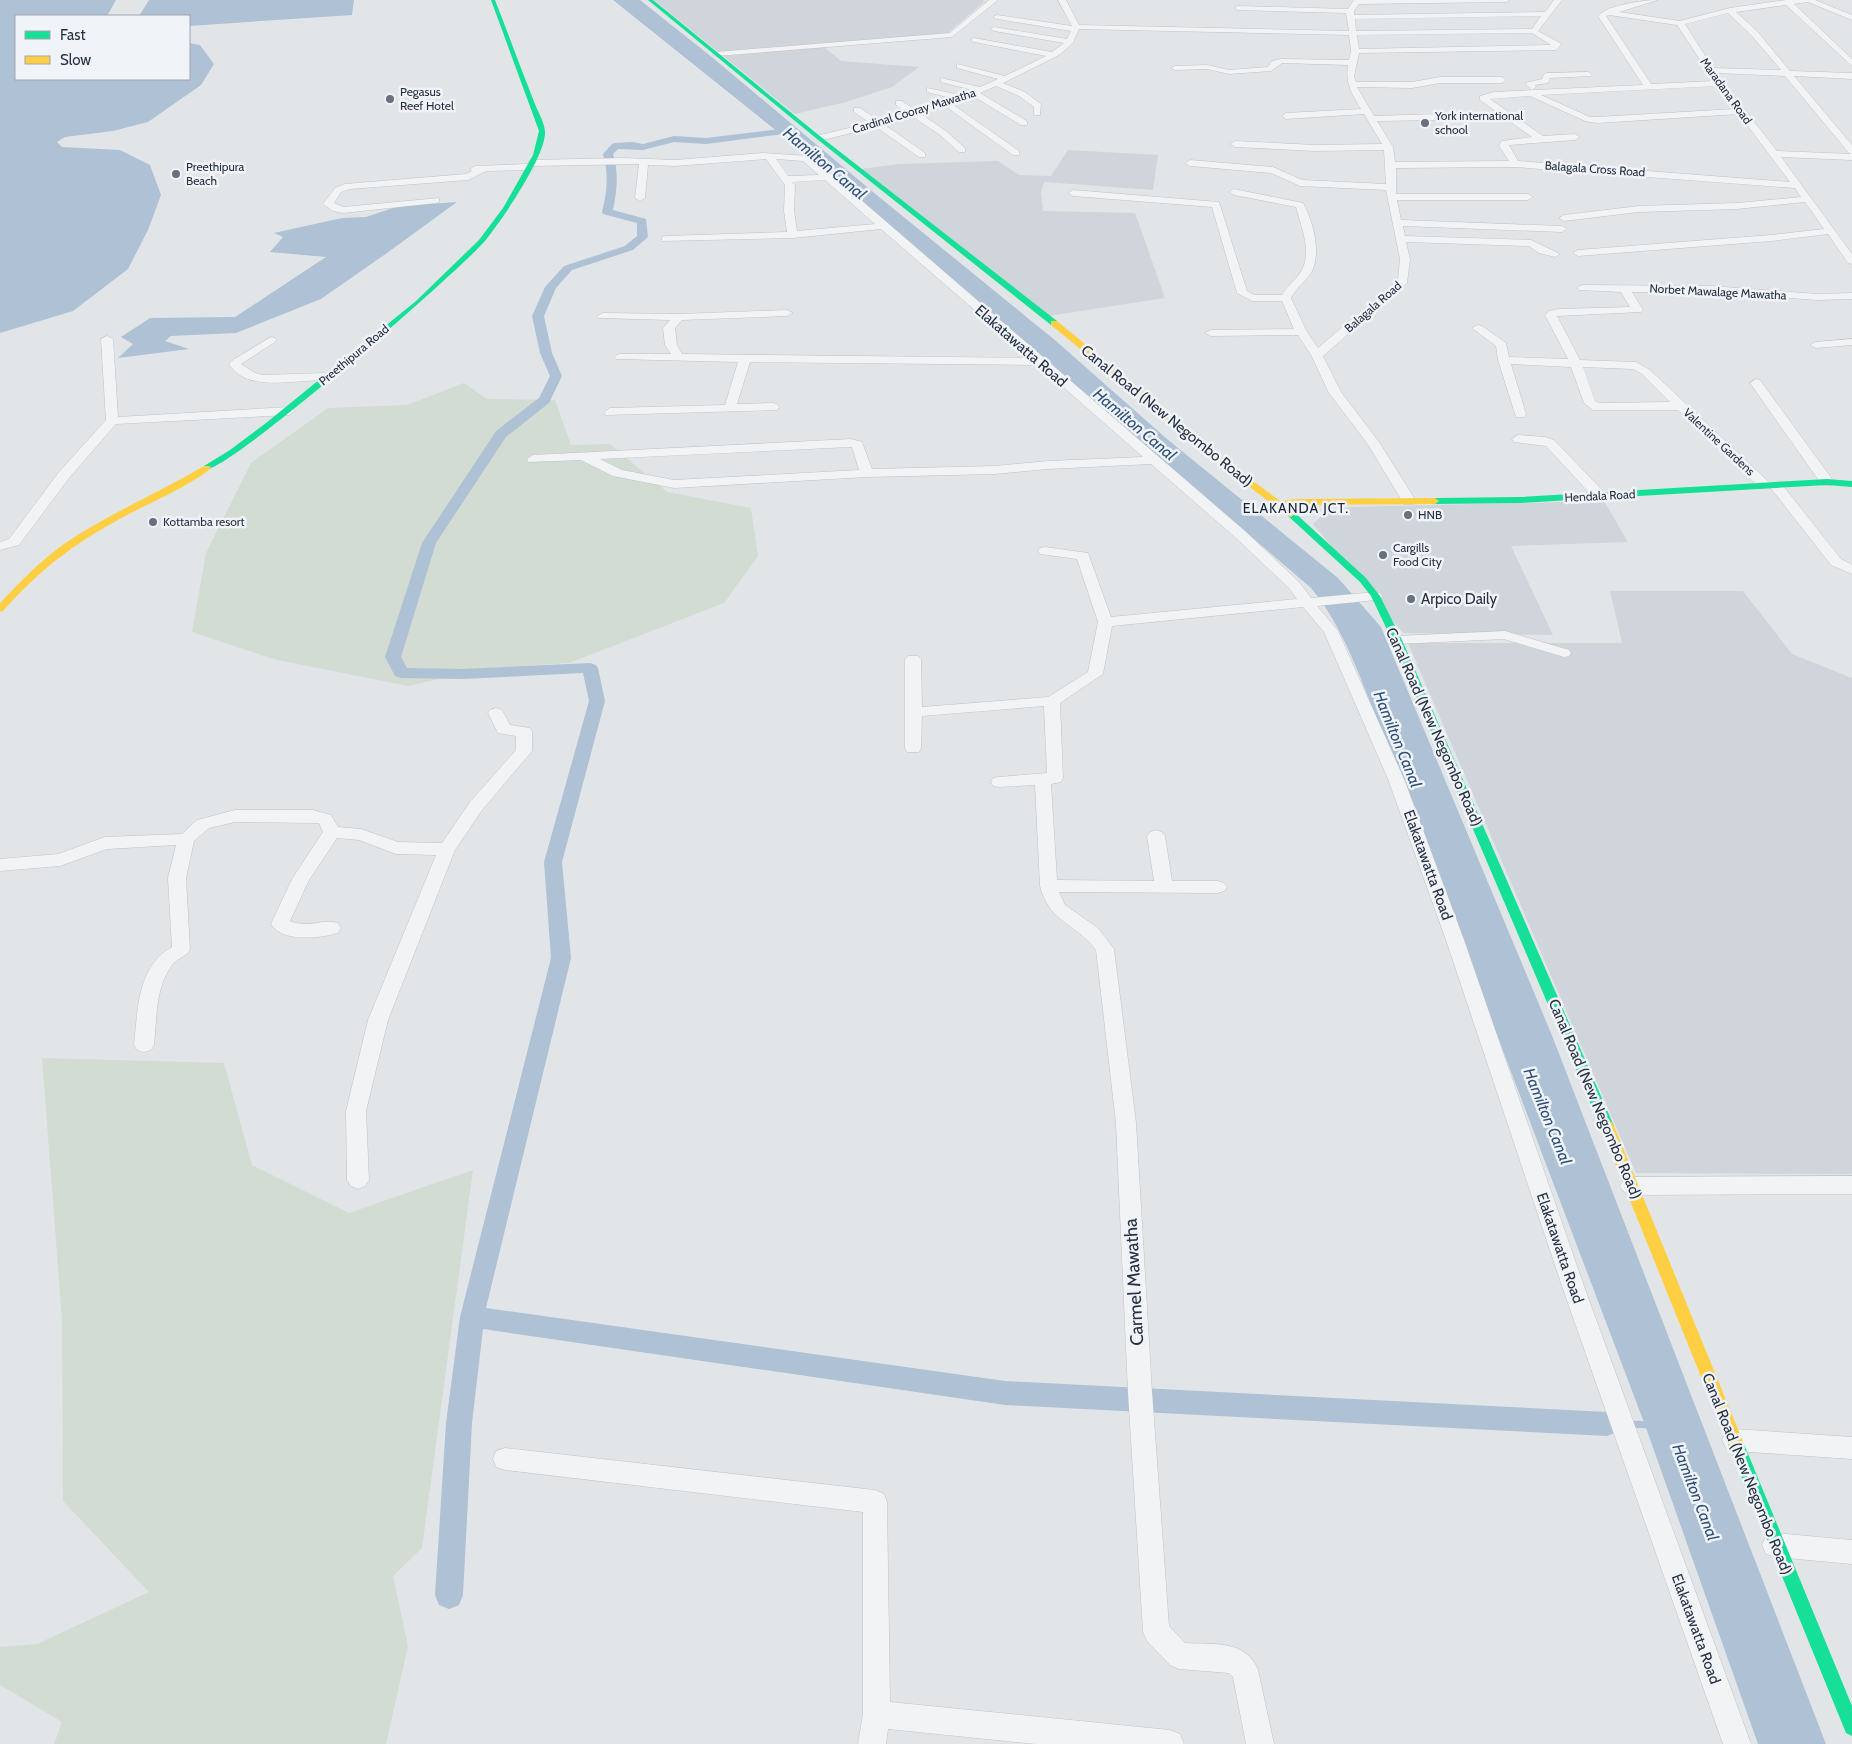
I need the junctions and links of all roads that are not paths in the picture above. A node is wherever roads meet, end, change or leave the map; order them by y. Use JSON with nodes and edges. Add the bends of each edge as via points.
{"nodes":[{"id":1,"x":493,"y":0,"type":"edge"},
{"id":2,"x":650,"y":0,"type":"edge"},
{"id":3,"x":994,"y":0,"type":"edge"},
{"id":4,"x":1062,"y":0,"type":"edge"},
{"id":5,"x":1506,"y":0,"type":"edge"},
{"id":6,"x":1558,"y":0,"type":"edge"},
{"id":7,"x":1654,"y":0,"type":"edge"},
{"id":8,"x":1809,"y":0,"type":"edge"},
{"id":9,"x":1787,"y":2,"type":"junction"},
{"id":10,"x":1283,"y":3,"type":"dead end"},
{"id":11,"x":1238,"y":8,"type":"dead end"},
{"id":12,"x":1353,"y":8,"type":"edge"},
{"id":13,"x":1730,"y":10,"type":"junction"},
{"id":14,"x":1607,"y":12,"type":"junction"},
{"id":15,"x":1546,"y":14,"type":"junction"},
{"id":16,"x":997,"y":17,"type":"dead end"},
{"id":17,"x":1852,"y":18,"type":"edge"},
{"id":18,"x":1680,"y":23,"type":"junction"},
{"id":19,"x":1075,"y":28,"type":"junction"},
{"id":20,"x":994,"y":29,"type":"dead end"},
{"id":21,"x":1534,"y":31,"type":"junction"},
{"id":22,"x":1353,"y":33,"type":"junction"},
{"id":23,"x":974,"y":40,"type":"dead end"},
{"id":24,"x":1069,"y":42,"type":"junction"},
{"id":25,"x":1354,"y":51,"type":"junction"},
{"id":26,"x":716,"y":54,"type":"junction"},
{"id":27,"x":1053,"y":55,"type":"junction"},
{"id":28,"x":1352,"y":63,"type":"junction"},
{"id":29,"x":1852,"y":64,"type":"edge"},
{"id":30,"x":960,"y":66,"type":"dead end"},
{"id":31,"x":1175,"y":68,"type":"dead end"},
{"id":32,"x":1710,"y":70,"type":"junction"},
{"id":33,"x":1788,"y":73,"type":"junction"},
{"id":34,"x":1588,"y":74,"type":"dead end"},
{"id":35,"x":1852,"y":76,"type":"edge"},
{"id":36,"x":1007,"y":79,"type":"junction"},
{"id":37,"x":944,"y":80,"type":"dead end"},
{"id":38,"x":1502,"y":80,"type":"dead end"},
{"id":39,"x":998,"y":83,"type":"junction"},
{"id":40,"x":1720,"y":83,"type":"junction"},
{"id":41,"x":1352,"y":84,"type":"junction"},
{"id":42,"x":1649,"y":87,"type":"junction"},
{"id":43,"x":930,"y":90,"type":"dead end"},
{"id":44,"x":978,"y":92,"type":"junction"},
{"id":45,"x":1534,"y":93,"type":"junction"},
{"id":46,"x":962,"y":98,"type":"junction"},
{"id":47,"x":899,"y":103,"type":"dead end"},
{"id":48,"x":946,"y":104,"type":"junction"},
{"id":49,"x":857,"y":110,"type":"dead end"},
{"id":50,"x":1739,"y":111,"type":"junction"},
{"id":51,"x":915,"y":113,"type":"junction"},
{"id":52,"x":1037,"y":113,"type":"dead end"},
{"id":53,"x":1369,"y":115,"type":"junction"},
{"id":54,"x":1286,"y":116,"type":"dead end"},
{"id":55,"x":1439,"y":117,"type":"dead end"},
{"id":56,"x":1024,"y":123,"type":"dead end"},
{"id":57,"x":879,"y":124,"type":"junction"},
{"id":58,"x":819,"y":138,"type":"junction"},
{"id":59,"x":1575,"y":138,"type":"dead end"},
{"id":60,"x":1540,"y":139,"type":"junction"},
{"id":61,"x":1235,"y":144,"type":"dead end"},
{"id":62,"x":1388,"y":147,"type":"junction"},
{"id":63,"x":962,"y":150,"type":"dead end"},
{"id":64,"x":1852,"y":151,"type":"edge"},
{"id":65,"x":1016,"y":153,"type":"dead end"},
{"id":66,"x":1775,"y":154,"type":"junction"},
{"id":67,"x":922,"y":155,"type":"dead end"},
{"id":68,"x":769,"y":156,"type":"junction"},
{"id":69,"x":1852,"y":157,"type":"edge"},
{"id":70,"x":644,"y":162,"type":"junction"},
{"id":71,"x":1190,"y":164,"type":"dead end"},
{"id":72,"x":1515,"y":164,"type":"junction"},
{"id":73,"x":531,"y":165,"type":"junction"},
{"id":74,"x":1391,"y":165,"type":"junction"},
{"id":75,"x":485,"y":168,"type":"junction"},
{"id":76,"x":408,"y":171,"type":"dead end"},
{"id":77,"x":829,"y":177,"type":"junction"},
{"id":78,"x":787,"y":180,"type":"junction"},
{"id":79,"x":1798,"y":185,"type":"junction"},
{"id":80,"x":1234,"y":192,"type":"dead end"},
{"id":81,"x":1391,"y":192,"type":"junction"},
{"id":82,"x":1073,"y":193,"type":"dead end"},
{"id":83,"x":1528,"y":197,"type":"dead end"},
{"id":84,"x":640,"y":198,"type":"dead end"},
{"id":85,"x":1807,"y":199,"type":"junction"},
{"id":86,"x":436,"y":200,"type":"dead end"},
{"id":87,"x":1564,"y":218,"type":"dead end"},
{"id":88,"x":1397,"y":223,"type":"junction"},
{"id":89,"x":882,"y":226,"type":"junction"},
{"id":90,"x":1562,"y":230,"type":"dead end"},
{"id":91,"x":1831,"y":231,"type":"junction"},
{"id":92,"x":793,"y":235,"type":"junction"},
{"id":93,"x":666,"y":239,"type":"dead end"},
{"id":94,"x":1400,"y":239,"type":"junction"},
{"id":95,"x":1578,"y":253,"type":"dead end"},
{"id":96,"x":1555,"y":254,"type":"dead end"},
{"id":97,"x":1852,"y":261,"type":"edge"},
{"id":98,"x":1583,"y":288,"type":"dead end"},
{"id":99,"x":1624,"y":288,"type":"junction"},
{"id":100,"x":1852,"y":296,"type":"edge"},
{"id":101,"x":1286,"y":298,"type":"junction"},
{"id":102,"x":788,"y":314,"type":"dead end"},
{"id":103,"x":603,"y":316,"type":"dead end"},
{"id":104,"x":679,"y":317,"type":"junction"},
{"id":105,"x":1478,"y":328,"type":"dead end"},
{"id":106,"x":1301,"y":332,"type":"junction"},
{"id":107,"x":1211,"y":333,"type":"dead end"},
{"id":108,"x":107,"y":339,"type":"dead end"},
{"id":109,"x":272,"y":340,"type":"dead end"},
{"id":110,"x":1852,"y":342,"type":"edge"},
{"id":111,"x":1816,"y":345,"type":"dead end"},
{"id":112,"x":1317,"y":355,"type":"junction"},
{"id":113,"x":620,"y":357,"type":"dead end"},
{"id":114,"x":679,"y":358,"type":"junction"},
{"id":115,"x":745,"y":359,"type":"junction"},
{"id":116,"x":1504,"y":360,"type":"junction"},
{"id":117,"x":1039,"y":362,"type":"junction"},
{"id":118,"x":1576,"y":364,"type":"junction"},
{"id":119,"x":326,"y":378,"type":"junction"},
{"id":120,"x":1756,"y":383,"type":"dead end"},
{"id":121,"x":1681,"y":406,"type":"junction"},
{"id":122,"x":773,"y":407,"type":"dead end"},
{"id":123,"x":730,"y":408,"type":"junction"},
{"id":124,"x":289,"y":410,"type":"junction"},
{"id":125,"x":610,"y":412,"type":"dead end"},
{"id":126,"x":1520,"y":414,"type":"dead end"},
{"id":127,"x":112,"y":421,"type":"junction"},
{"id":128,"x":1518,"y":439,"type":"dead end"},
{"id":129,"x":582,"y":456,"type":"junction"},
{"id":130,"x":533,"y":459,"type":"dead end"},
{"id":131,"x":1153,"y":460,"type":"junction"},
{"id":132,"x":867,"y":473,"type":"junction"},
{"id":133,"x":1827,"y":482,"type":"junction"},
{"id":134,"x":1852,"y":484,"type":"edge"},
{"id":135,"x":1770,"y":485,"type":"junction"},
{"id":136,"x":1600,"y":496,"type":"junction"},
{"id":137,"x":1409,"y":501,"type":"junction"},
{"id":138,"x":1348,"y":502,"type":"junction"},
{"id":139,"x":1280,"y":504,"type":"junction"},
{"id":140,"x":1303,"y":522,"type":"junction"},
{"id":141,"x":0,"y":546,"type":"edge"},
{"id":142,"x":1044,"y":550,"type":"dead end"},
{"id":143,"x":1852,"y":570,"type":"edge"},
{"id":144,"x":1375,"y":596,"type":"junction"},
{"id":145,"x":1312,"y":603,"type":"junction"},
{"id":146,"x":0,"y":609,"type":"edge"},
{"id":147,"x":1105,"y":622,"type":"junction"},
{"id":148,"x":1397,"y":640,"type":"junction"},
{"id":149,"x":1564,"y":653,"type":"dead end"},
{"id":150,"x":913,"y":659,"type":"dead end"},
{"id":151,"x":1052,"y":701,"type":"junction"},
{"id":152,"x":914,"y":712,"type":"junction"},
{"id":153,"x":496,"y":713,"type":"dead end"},
{"id":154,"x":913,"y":748,"type":"dead end"},
{"id":155,"x":1044,"y":780,"type":"junction"},
{"id":156,"x":999,"y":782,"type":"dead end"},
{"id":157,"x":332,"y":832,"type":"junction"},
{"id":158,"x":1156,"y":836,"type":"dead end"},
{"id":159,"x":186,"y":839,"type":"junction"},
{"id":160,"x":447,"y":849,"type":"junction"},
{"id":161,"x":0,"y":865,"type":"edge"},
{"id":162,"x":1049,"y":886,"type":"junction"},
{"id":163,"x":1164,"y":887,"type":"junction"},
{"id":164,"x":1218,"y":887,"type":"dead end"},
{"id":165,"x":332,"y":928,"type":"dead end"},
{"id":166,"x":144,"y":1045,"type":"dead end"},
{"id":167,"x":358,"y":1180,"type":"dead end"},
{"id":168,"x":1852,"y":1185,"type":"edge"},
{"id":169,"x":1632,"y":1186,"type":"junction"},
{"id":170,"x":1734,"y":1440,"type":"junction"},
{"id":171,"x":1852,"y":1448,"type":"edge"},
{"id":172,"x":505,"y":1459,"type":"dead end"},
{"id":173,"x":1775,"y":1545,"type":"junction"},
{"id":174,"x":1852,"y":1552,"type":"edge"},
{"id":175,"x":877,"y":1714,"type":"junction"},
{"id":176,"x":1852,"y":1728,"type":"edge"},
{"id":177,"x":872,"y":1744,"type":"edge"},
{"id":178,"x":1170,"y":1744,"type":"edge"},
{"id":179,"x":1260,"y":1744,"type":"edge"},
{"id":180,"x":1737,"y":1744,"type":"edge"}],
"edges":[{"from":1,"to":73,"type":"main road","name":"Preethipura Road","via":[[542,131]]},
{"from":2,"to":26,"type":"main road","name":"Canal Road (New Negombo Road)"},
{"from":3,"to":26,"type":"street","via":[[956,32],[946,36]]},
{"from":4,"to":19,"type":"street","via":[[1065,15]]},
{"from":5,"to":12,"type":"street"},
{"from":6,"to":15,"type":"street"},
{"from":7,"to":14,"type":"street"},
{"from":8,"to":9,"type":"street"},
{"from":8,"to":17,"type":"street"},
{"from":9,"to":13,"type":"street"},
{"from":9,"to":29,"type":"street"},
{"from":10,"to":12,"type":"street"},
{"from":11,"to":12,"type":"street"},
{"from":12,"to":15,"type":"street"},
{"from":12,"to":22,"type":"street","name":"Balagala Road"},
{"from":13,"to":18,"type":"street"},
{"from":13,"to":33,"type":"street"},
{"from":14,"to":18,"type":"street"},
{"from":14,"to":42,"type":"street","via":[[1602,16]]},
{"from":15,"to":21,"type":"street"},
{"from":16,"to":19,"type":"street"},
{"from":18,"to":32,"type":"street","name":"Maradana Road"},
{"from":19,"to":22,"type":"street"},
{"from":19,"to":24,"type":"street","name":"Cardinal Cooray Mawatha"},
{"from":20,"to":24,"type":"street"},
{"from":21,"to":22,"type":"street"},
{"from":21,"to":25,"type":"street","via":[[1557,47]]},
{"from":22,"to":25,"type":"street","name":"Balagala Road"},
{"from":23,"to":27,"type":"street"},
{"from":24,"to":27,"type":"street","name":"Cardinal Cooray Mawatha"},
{"from":25,"to":28,"type":"street","name":"Balagala Road"},
{"from":26,"to":58,"type":"main road","name":"Canal Road (New Negombo Road)"},
{"from":27,"to":36,"type":"street","name":"Cardinal Cooray Mawatha"},
{"from":28,"to":31,"type":"street","via":[[1281,61],[1271,69],[1229,72],[1207,67]]},
{"from":28,"to":41,"type":"street","name":"Balagala Road"},
{"from":30,"to":36,"type":"street"},
{"from":32,"to":33,"type":"street"},
{"from":32,"to":40,"type":"street","name":"Maradana Road"},
{"from":33,"to":35,"type":"street"},
{"from":33,"to":64,"type":"street"},
{"from":34,"to":45,"type":"street","via":[[1550,76],[1545,81],[1530,83]]},
{"from":36,"to":39,"type":"street","name":"Cardinal Cooray Mawatha"},
{"from":37,"to":44,"type":"street"},
{"from":38,"to":41,"type":"street","via":[[1440,80],[1412,85]]},
{"from":39,"to":44,"type":"street","name":"Cardinal Cooray Mawatha"},
{"from":39,"to":52,"type":"street","via":[[1038,106]]},
{"from":40,"to":42,"type":"street"},
{"from":40,"to":50,"type":"street","name":"Maradana Road"},
{"from":41,"to":53,"type":"street","name":"Balagala Road"},
{"from":42,"to":45,"type":"street"},
{"from":43,"to":46,"type":"street"},
{"from":44,"to":46,"type":"street","name":"Cardinal Cooray Mawatha"},
{"from":44,"to":56,"type":"street"},
{"from":45,"to":50,"type":"street","via":[[1588,119],[1597,120]]},
{"from":45,"to":60,"type":"street","via":[[1483,98]]},
{"from":46,"to":48,"type":"street","name":"Cardinal Cooray Mawatha"},
{"from":47,"to":51,"type":"street"},
{"from":48,"to":51,"type":"street","name":"Cardinal Cooray Mawatha"},
{"from":48,"to":65,"type":"street"},
{"from":49,"to":57,"type":"street"},
{"from":50,"to":66,"type":"street","name":"Maradana Road"},
{"from":51,"to":57,"type":"street","name":"Cardinal Cooray Mawatha"},
{"from":51,"to":63,"type":"street"},
{"from":53,"to":54,"type":"street"},
{"from":53,"to":55,"type":"street"},
{"from":53,"to":62,"type":"street","name":"Balagala Road"},
{"from":57,"to":58,"type":"street","name":"Cardinal Cooray Mawatha"},
{"from":57,"to":67,"type":"street"},
{"from":58,"to":139,"type":"main road","name":"Canal Road (New Negombo Road)","via":[[1234,471]]},
{"from":59,"to":60,"type":"street"},
{"from":60,"to":72,"type":"street","via":[[1505,143]]},
{"from":61,"to":62,"type":"street"},
{"from":62,"to":74,"type":"street","name":"Balagala Road"},
{"from":66,"to":69,"type":"street"},
{"from":66,"to":79,"type":"street","name":"Maradana Road"},
{"from":68,"to":70,"type":"street","via":[[704,162]]},
{"from":68,"to":77,"type":"street","name":"Elakatawatta Road","via":[[805,158]]},
{"from":68,"to":78,"type":"street"},
{"from":70,"to":73,"type":"street"},
{"from":70,"to":84,"type":"street"},
{"from":71,"to":81,"type":"street","via":[[1273,170],[1300,183]]},
{"from":72,"to":74,"type":"street","name":"Balagala Cross Road"},
{"from":72,"to":79,"type":"street","name":"Balagala Cross Road"},
{"from":73,"to":75,"type":"street"},
{"from":73,"to":119,"type":"main road","name":"Preethipura Road","via":[[500,218],[442,280]]},
{"from":74,"to":81,"type":"street","name":"Balagala Road"},
{"from":75,"to":76,"type":"street"},
{"from":75,"to":86,"type":"street","via":[[468,176],[348,186],[338,190],[328,204],[343,210]]},
{"from":77,"to":78,"type":"street"},
{"from":77,"to":89,"type":"street","name":"Elakatawatta Road"},
{"from":78,"to":92,"type":"street"},
{"from":79,"to":85,"type":"street","name":"Maradana Road"},
{"from":80,"to":101,"type":"street","via":[[1300,205],[1312,250],[1307,270]]},
{"from":81,"to":83,"type":"street"},
{"from":81,"to":88,"type":"street","name":"Balagala Road"},
{"from":82,"to":101,"type":"street","via":[[1216,204],[1242,293],[1252,298]]},
{"from":85,"to":87,"type":"street","via":[[1737,206],[1639,209]]},
{"from":85,"to":91,"type":"street","name":"Maradana Road"},
{"from":88,"to":90,"type":"street"},
{"from":88,"to":94,"type":"street","name":"Balagala Road"},
{"from":89,"to":92,"type":"street"},
{"from":89,"to":117,"type":"street","name":"Elakatawatta Road"},
{"from":91,"to":95,"type":"street"},
{"from":91,"to":97,"type":"street","name":"Maradana Road"},
{"from":92,"to":93,"type":"street"},
{"from":94,"to":96,"type":"street","via":[[1531,243]]},
{"from":94,"to":112,"type":"street","name":"Balagala Road","via":[[1405,259],[1404,281]]},
{"from":98,"to":99,"type":"street","name":"Norbet Mawalage Mawatha"},
{"from":99,"to":100,"type":"street","name":"Norbet Mawalage Mawatha"},
{"from":99,"to":118,"type":"street","name":"Valentine Gardens","via":[[1637,310],[1553,312],[1551,315]]},
{"from":101,"to":106,"type":"street"},
{"from":102,"to":104,"type":"street"},
{"from":103,"to":104,"type":"street"},
{"from":104,"to":114,"type":"street","via":[[669,328],[671,345]]},
{"from":105,"to":116,"type":"street","via":[[1502,345]]},
{"from":106,"to":107,"type":"street"},
{"from":106,"to":112,"type":"street"},
{"from":108,"to":127,"type":"street"},
{"from":109,"to":119,"type":"street","via":[[237,362],[236,366],[265,379]]},
{"from":110,"to":111,"type":"street"},
{"from":112,"to":137,"type":"street","via":[[1335,393],[1373,442]]},
{"from":113,"to":114,"type":"street"},
{"from":114,"to":115,"type":"street"},
{"from":115,"to":117,"type":"street"},
{"from":115,"to":123,"type":"street"},
{"from":116,"to":118,"type":"street"},
{"from":116,"to":126,"type":"street"},
{"from":117,"to":131,"type":"street","name":"Elakatawatta Road"},
{"from":118,"to":121,"type":"street","via":[[1636,366]]},
{"from":118,"to":121,"type":"street","name":"Valentine Gardens","via":[[1592,405]]},
{"from":119,"to":124,"type":"main road","name":"Preethipura Road"},
{"from":120,"to":133,"type":"street"},
{"from":121,"to":135,"type":"street","name":"Valentine Gardens"},
{"from":122,"to":123,"type":"street"},
{"from":123,"to":125,"type":"street"},
{"from":124,"to":127,"type":"street"},
{"from":124,"to":146,"type":"main road","name":"Preethipura Road","via":[[231,452],[56,554],[35,571]]},
{"from":127,"to":141,"type":"street","via":[[64,475],[14,542]]},
{"from":128,"to":136,"type":"street","via":[[1550,443]]},
{"from":129,"to":130,"type":"street"},
{"from":129,"to":132,"type":"street","via":[[618,472],[674,484]]},
{"from":129,"to":132,"type":"street","via":[[851,443],[858,445]]},
{"from":131,"to":132,"type":"street","via":[[995,470]]},
{"from":131,"to":145,"type":"street","name":"Elakatawatta Road","via":[[1262,554]]},
{"from":133,"to":134,"type":"main road","name":"Hendala Road"},
{"from":133,"to":135,"type":"main road","name":"Hendala Road"},
{"from":135,"to":136,"type":"main road","name":"Hendala Road"},
{"from":135,"to":143,"type":"street","name":"Valentine Gardens","via":[[1836,562]]},
{"from":136,"to":137,"type":"main road","name":"Hendala Road"},
{"from":137,"to":138,"type":"main road","name":"Hendala Road"},
{"from":138,"to":139,"type":"main road","name":"Hendala Road"},
{"from":138,"to":140,"type":"main road","name":"Hendala Road","via":[[1316,510]]},
{"from":139,"to":140,"type":"main road","name":"Canal Road (New Negombo Road)"},
{"from":140,"to":144,"type":"main road","name":"Canal Road (New Negombo Road)","via":[[1363,580]]},
{"from":142,"to":147,"type":"street","via":[[1083,556]]},
{"from":144,"to":145,"type":"street"},
{"from":144,"to":148,"type":"main road","name":"Canal Road (New Negombo Road)"},
{"from":145,"to":147,"type":"street"},
{"from":145,"to":180,"type":"street","name":"Elakatawatta Road","via":[[1338,644],[1399,788]]},
{"from":147,"to":151,"type":"street","via":[[1095,674]]},
{"from":148,"to":149,"type":"street","via":[[1505,635]]},
{"from":148,"to":169,"type":"main road","name":"Canal Road (New Negombo Road)"},
{"from":150,"to":152,"type":"street"},
{"from":151,"to":152,"type":"street"},
{"from":151,"to":155,"type":"street","via":[[1056,778]]},
{"from":152,"to":154,"type":"street"},
{"from":153,"to":160,"type":"street","via":[[504,730],[524,731],[524,751],[476,806]]},
{"from":155,"to":156,"type":"street"},
{"from":155,"to":162,"type":"street","name":"Carmel Mawatha"},
{"from":157,"to":159,"type":"street","via":[[325,819],[313,816],[235,816],[203,824]]},
{"from":157,"to":160,"type":"street","via":[[361,835],[396,848]]},
{"from":157,"to":165,"type":"street","via":[[301,879],[280,924],[300,932]]},
{"from":158,"to":163,"type":"street"},
{"from":159,"to":161,"type":"street","via":[[105,843],[60,860]]},
{"from":159,"to":166,"type":"street","via":[[177,878],[181,950],[167,958],[151,984]]},
{"from":160,"to":167,"type":"street","via":[[378,1020],[356,1111]]},
{"from":162,"to":163,"type":"street"},
{"from":162,"to":179,"type":"street","name":"Carmel Mawatha","via":[[1052,902],[1065,916],[1090,931],[1105,949],[1126,1123],[1156,1632],[1179,1656],[1235,1660],[1245,1670]]},
{"from":163,"to":164,"type":"street"},
{"from":168,"to":169,"type":"street"},
{"from":169,"to":170,"type":"main road","name":"Canal Road (New Negombo Road)"},
{"from":170,"to":171,"type":"street"},
{"from":170,"to":173,"type":"main road","name":"Canal Road (New Negombo Road)"},
{"from":172,"to":175,"type":"street","via":[[875,1502]]},
{"from":173,"to":174,"type":"street"},
{"from":173,"to":176,"type":"main road","name":"Canal Road (New Negombo Road)"},
{"from":175,"to":177,"type":"street"},
{"from":175,"to":178,"type":"street"}]}
